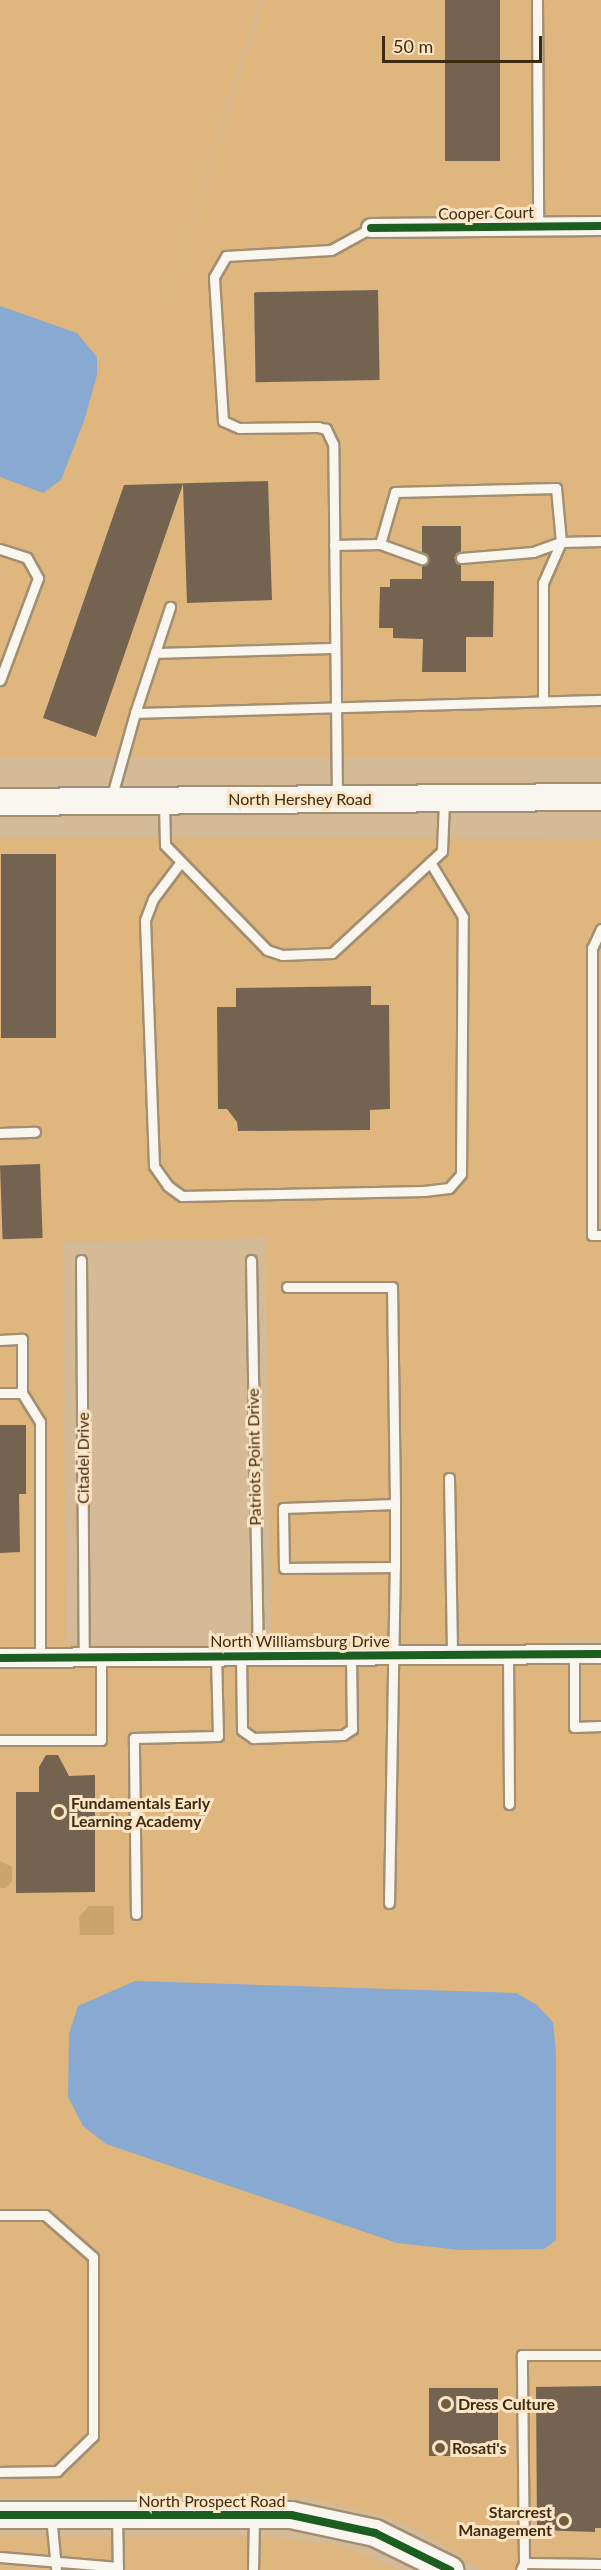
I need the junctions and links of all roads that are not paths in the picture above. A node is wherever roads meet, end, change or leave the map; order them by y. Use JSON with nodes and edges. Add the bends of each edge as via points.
{"nodes":[{"id":1,"x":537,"y":0,"type":"edge"},
{"id":2,"x":538,"y":226,"type":"junction"},
{"id":3,"x":601,"y":226,"type":"edge"},
{"id":4,"x":371,"y":228,"type":"joint"},
{"id":5,"x":601,"y":541,"type":"edge"},
{"id":6,"x":561,"y":542,"type":"junction"},
{"id":7,"x":380,"y":544,"type":"junction"},
{"id":8,"x":334,"y":545,"type":"junction"},
{"id":9,"x":0,"y":549,"type":"edge"},
{"id":10,"x":461,"y":558,"type":"dead end"},
{"id":11,"x":422,"y":559,"type":"dead end"},
{"id":12,"x":170,"y":607,"type":"dead end"},
{"id":13,"x":335,"y":648,"type":"junction"},
{"id":14,"x":155,"y":653,"type":"junction"},
{"id":15,"x":0,"y":680,"type":"edge"},
{"id":16,"x":601,"y":700,"type":"edge"},
{"id":17,"x":543,"y":701,"type":"junction"},
{"id":18,"x":336,"y":707,"type":"junction"},
{"id":19,"x":135,"y":713,"type":"junction"},
{"id":20,"x":601,"y":797,"type":"edge"},
{"id":21,"x":444,"y":798,"type":"junction"},
{"id":22,"x":337,"y":799,"type":"junction"},
{"id":23,"x":164,"y":800,"type":"junction"},
{"id":24,"x":110,"y":801,"type":"junction"},
{"id":25,"x":0,"y":802,"type":"edge"},
{"id":26,"x":430,"y":862,"type":"junction"},
{"id":27,"x":180,"y":863,"type":"junction"},
{"id":28,"x":601,"y":929,"type":"edge"},
{"id":29,"x":35,"y":1132,"type":"dead end"},
{"id":30,"x":0,"y":1133,"type":"edge"},
{"id":31,"x":601,"y":1235,"type":"edge"},
{"id":32,"x":81,"y":1260,"type":"dead end"},
{"id":33,"x":251,"y":1260,"type":"dead end"},
{"id":34,"x":287,"y":1287,"type":"dead end"},
{"id":35,"x":0,"y":1340,"type":"edge"},
{"id":36,"x":0,"y":1393,"type":"edge"},
{"id":37,"x":22,"y":1393,"type":"junction"},
{"id":38,"x":449,"y":1478,"type":"dead end"},
{"id":39,"x":395,"y":1504,"type":"junction"},
{"id":40,"x":395,"y":1566,"type":"junction"},
{"id":41,"x":249,"y":1654,"type":"junction"},
{"id":42,"x":351,"y":1654,"type":"junction"},
{"id":43,"x":391,"y":1654,"type":"junction"},
{"id":44,"x":452,"y":1654,"type":"junction"},
{"id":45,"x":508,"y":1654,"type":"junction"},
{"id":46,"x":574,"y":1654,"type":"junction"},
{"id":47,"x":601,"y":1654,"type":"edge"},
{"id":48,"x":216,"y":1655,"type":"junction"},
{"id":49,"x":93,"y":1656,"type":"junction"},
{"id":50,"x":40,"y":1657,"type":"junction"},
{"id":51,"x":0,"y":1658,"type":"edge"},
{"id":52,"x":601,"y":1726,"type":"edge"},
{"id":53,"x":0,"y":1740,"type":"edge"},
{"id":54,"x":509,"y":1804,"type":"dead end"},
{"id":55,"x":389,"y":1903,"type":"dead end"},
{"id":56,"x":136,"y":1914,"type":"dead end"},
{"id":57,"x":0,"y":2214,"type":"edge"},
{"id":58,"x":601,"y":2355,"type":"edge"},
{"id":59,"x":0,"y":2472,"type":"edge"},
{"id":60,"x":254,"y":2512,"type":"junction"},
{"id":61,"x":51,"y":2514,"type":"junction"},
{"id":62,"x":117,"y":2514,"type":"junction"},
{"id":63,"x":0,"y":2515,"type":"edge"},
{"id":64,"x":0,"y":2557,"type":"edge"},
{"id":65,"x":601,"y":2564,"type":"edge"},
{"id":66,"x":56,"y":2567,"type":"edge"},
{"id":67,"x":522,"y":2567,"type":"edge"},
{"id":68,"x":118,"y":2568,"type":"edge"},
{"id":69,"x":253,"y":2570,"type":"edge"},
{"id":70,"x":450,"y":2570,"type":"edge"}],
"edges":[{"from":1,"to":2,"type":"lane"},
{"from":2,"to":3,"type":"street","name":"Cooper Court"},
{"from":2,"to":4,"type":"street","name":"Cooper Court"},
{"from":4,"to":8,"type":"lane","via":[[331,250],[226,256],[219,262],[214,277],[223,421],[239,428],[326,429],[333,444]]},
{"from":5,"to":6,"type":"lane"},
{"from":6,"to":7,"type":"lane","via":[[555,488],[395,492]]},
{"from":6,"to":10,"type":"lane","via":[[533,552]]},
{"from":6,"to":17,"type":"lane","via":[[543,583]]},
{"from":7,"to":8,"type":"lane"},
{"from":7,"to":11,"type":"lane"},
{"from":8,"to":13,"type":"lane"},
{"from":9,"to":15,"type":"lane","via":[[27,558],[39,578]]},
{"from":12,"to":14,"type":"lane"},
{"from":13,"to":14,"type":"lane"},
{"from":13,"to":18,"type":"lane"},
{"from":14,"to":19,"type":"lane"},
{"from":16,"to":17,"type":"lane"},
{"from":17,"to":18,"type":"lane"},
{"from":18,"to":19,"type":"lane"},
{"from":18,"to":22,"type":"lane"},
{"from":19,"to":24,"type":"lane"},
{"from":20,"to":21,"type":"main road","name":"North Hershey Road"},
{"from":21,"to":22,"type":"main road","name":"North Hershey Road"},
{"from":21,"to":26,"type":"lane","via":[[442,851]]},
{"from":22,"to":23,"type":"main road","name":"North Hershey Road"},
{"from":23,"to":24,"type":"main road","name":"North Hershey Road"},
{"from":23,"to":27,"type":"lane","via":[[165,845]]},
{"from":24,"to":25,"type":"main road","name":"North Hershey Road"},
{"from":26,"to":27,"type":"lane","via":[[332,953],[282,955],[267,950]]},
{"from":26,"to":27,"type":"lane","via":[[463,916],[461,1174],[449,1188],[424,1191],[182,1196],[168,1186],[154,1166],[145,920],[153,899]]},
{"from":28,"to":31,"type":"lane","via":[[592,948],[592,1235]]},
{"from":29,"to":30,"type":"lane"},
{"from":32,"to":49,"type":"lane","name":"Citadel Drive"},
{"from":33,"to":41,"type":"lane","name":"Patriots Point Drive"},
{"from":34,"to":39,"type":"lane","via":[[392,1287]]},
{"from":35,"to":37,"type":"lane","via":[[22,1339]]},
{"from":36,"to":37,"type":"lane"},
{"from":37,"to":50,"type":"lane","via":[[40,1422]]},
{"from":38,"to":44,"type":"lane"},
{"from":39,"to":40,"type":"lane"},
{"from":39,"to":40,"type":"lane","via":[[283,1508],[284,1568]]},
{"from":40,"to":43,"type":"lane"},
{"from":41,"to":42,"type":"street","name":"North Williamsburg Drive"},
{"from":41,"to":42,"type":"lane","name":"Patriots Point Drive","via":[[242,1730],[253,1738],[343,1735],[352,1730]]},
{"from":41,"to":48,"type":"street","name":"North Williamsburg Drive"},
{"from":42,"to":43,"type":"street","name":"North Williamsburg Drive"},
{"from":43,"to":44,"type":"street","name":"North Williamsburg Drive"},
{"from":43,"to":55,"type":"lane"},
{"from":44,"to":45,"type":"street","name":"North Williamsburg Drive"},
{"from":45,"to":46,"type":"street","name":"North Williamsburg Drive"},
{"from":45,"to":54,"type":"lane"},
{"from":46,"to":47,"type":"street","name":"North Williamsburg Drive"},
{"from":46,"to":52,"type":"lane","via":[[574,1727]]},
{"from":48,"to":49,"type":"street","name":"North Williamsburg Drive"},
{"from":48,"to":56,"type":"lane","via":[[218,1736],[134,1738]]},
{"from":49,"to":50,"type":"street","name":"North Williamsburg Drive"},
{"from":49,"to":53,"type":"lane","name":"Citadel Drive","via":[[101,1740]]},
{"from":50,"to":51,"type":"street","name":"North Williamsburg Drive"},
{"from":57,"to":59,"type":"lane","via":[[45,2215],[93,2257],[93,2436],[57,2471]]},
{"from":58,"to":67,"type":"lane","via":[[522,2355]]},
{"from":60,"to":62,"type":"main road","name":"North Prospect Road"},
{"from":60,"to":69,"type":"lane"},
{"from":60,"to":70,"type":"main road","name":"North Prospect Road","via":[[347,2525],[401,2544]]},
{"from":61,"to":62,"type":"main road","name":"North Prospect Road"},
{"from":61,"to":63,"type":"main road","name":"North Prospect Road"},
{"from":61,"to":66,"type":"lane"},
{"from":62,"to":68,"type":"lane"},
{"from":64,"to":66,"type":"lane"},
{"from":65,"to":67,"type":"lane"},
{"from":66,"to":68,"type":"lane"}]}
